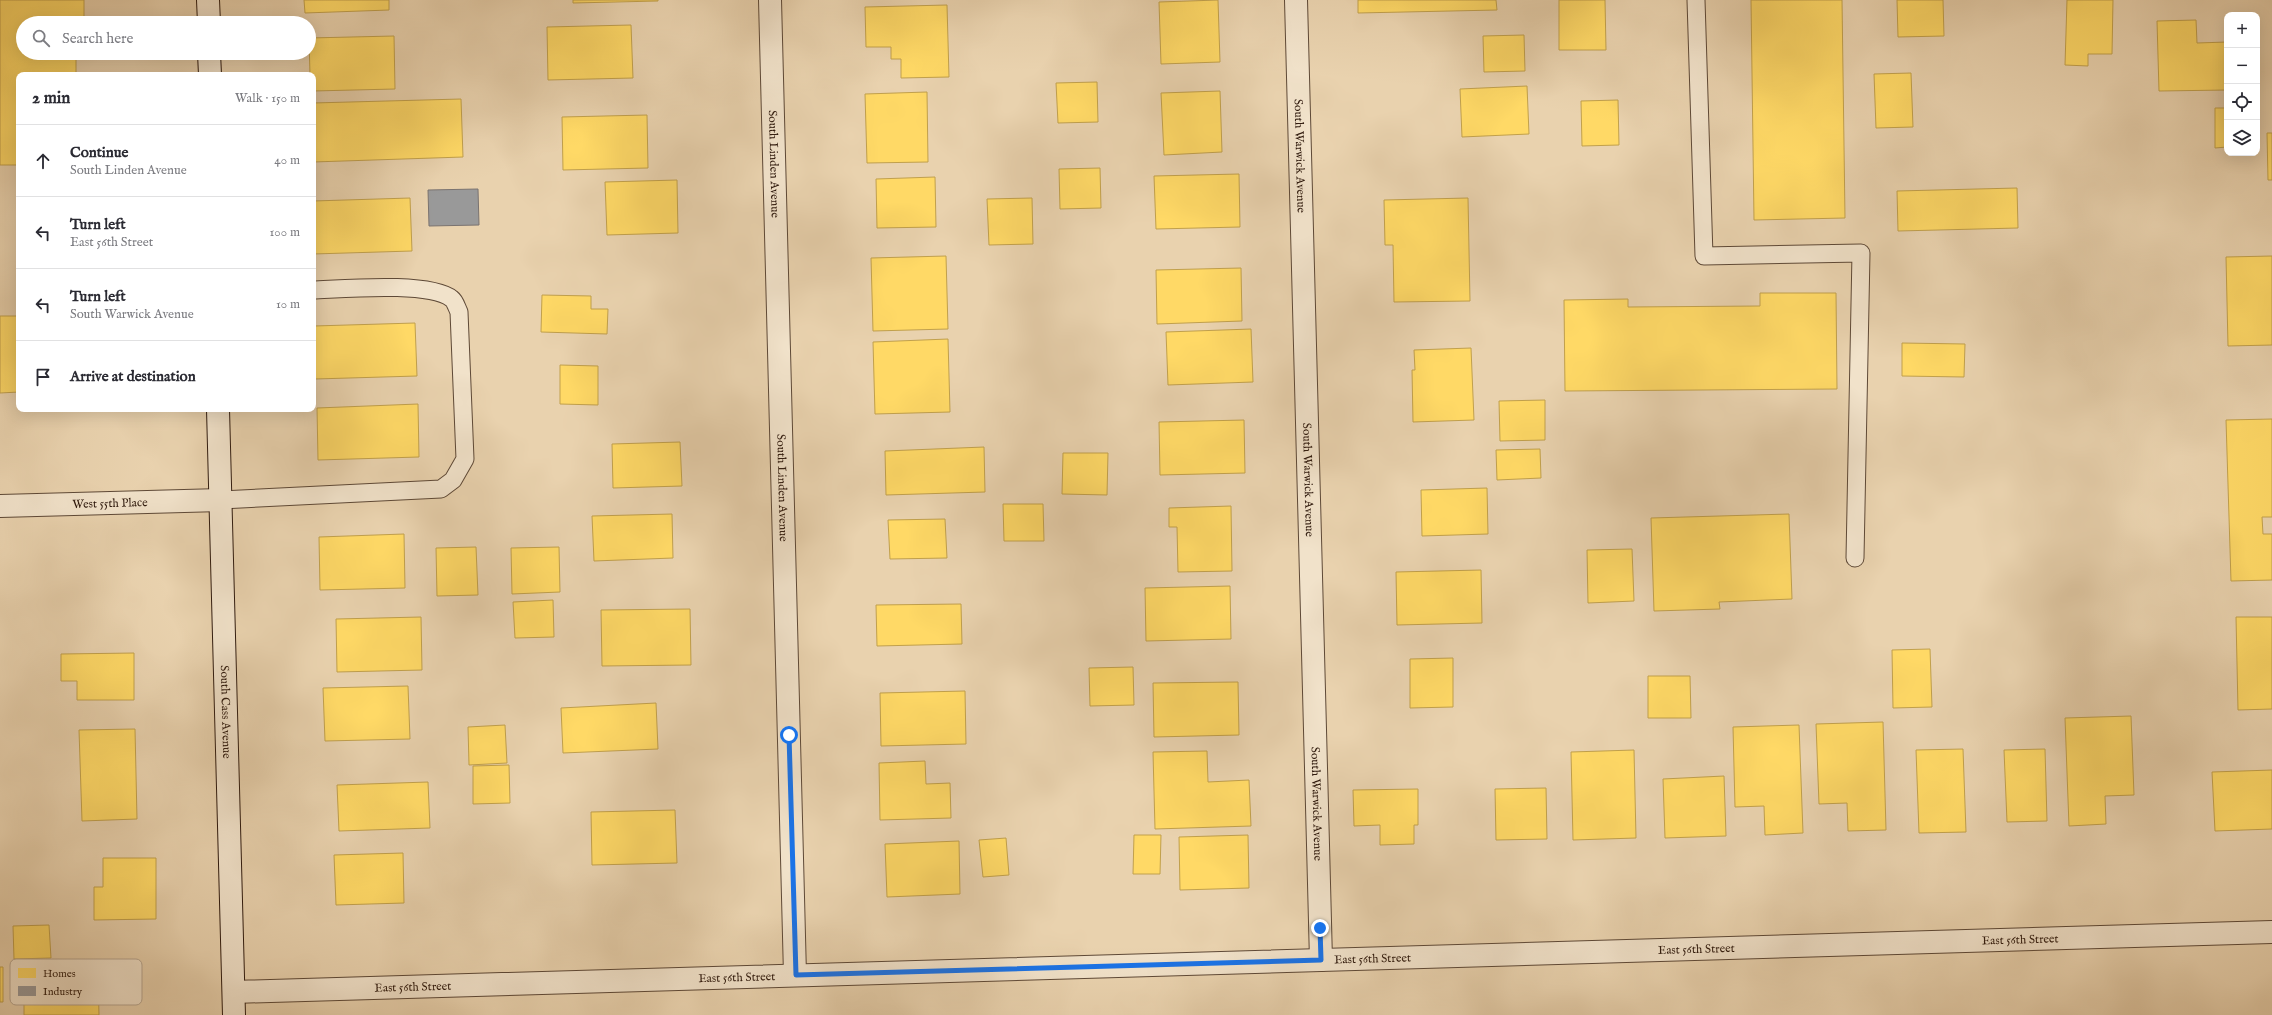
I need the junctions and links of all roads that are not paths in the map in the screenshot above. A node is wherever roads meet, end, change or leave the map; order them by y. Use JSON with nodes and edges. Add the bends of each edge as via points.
{"nodes":[{"id":1,"x":208,"y":0,"type":"edge"},
{"id":2,"x":770,"y":0,"type":"edge"},
{"id":3,"x":1296,"y":0,"type":"edge"},
{"id":4,"x":1696,"y":0,"type":"edge"},
{"id":5,"x":209,"y":16,"type":"edge"},
{"id":6,"x":209,"y":60,"type":"edge"},
{"id":7,"x":210,"y":72,"type":"edge"},
{"id":8,"x":316,"y":290,"type":"edge"},
{"id":9,"x":218,"y":412,"type":"edge"},
{"id":10,"x":221,"y":500,"type":"junction"},
{"id":11,"x":0,"y":506,"type":"edge"},
{"id":12,"x":1855,"y":558,"type":"dead end"},
{"id":13,"x":2272,"y":932,"type":"edge"},
{"id":14,"x":1321,"y":960,"type":"junction"},
{"id":15,"x":796,"y":975,"type":"junction"},
{"id":16,"x":234,"y":992,"type":"junction"},
{"id":17,"x":234,"y":1015,"type":"edge"}],
"edges":[{"from":1,"to":5,"type":"street"},
{"from":2,"to":15,"type":"street","name":"South Linden Avenue"},
{"from":3,"to":14,"type":"street","name":"South Warwick Avenue"},
{"from":4,"to":12,"type":"lane","via":[[1704,256],[1861,253]]},
{"from":6,"to":7,"type":"street"},
{"from":8,"to":10,"type":"lane","via":[[402,288],[435,292],[452,299],[459,312],[465,459],[453,480],[442,489]]},
{"from":9,"to":10,"type":"street","name":"South Cass Avenue"},
{"from":10,"to":11,"type":"street","name":"West 55th Place"},
{"from":10,"to":16,"type":"street","name":"South Cass Avenue"},
{"from":13,"to":14,"type":"street","name":"East 56th Street"},
{"from":14,"to":15,"type":"street","name":"East 56th Street"},
{"from":15,"to":16,"type":"street","name":"East 56th Street"},
{"from":16,"to":17,"type":"street","name":"South Cass Avenue"}]}
